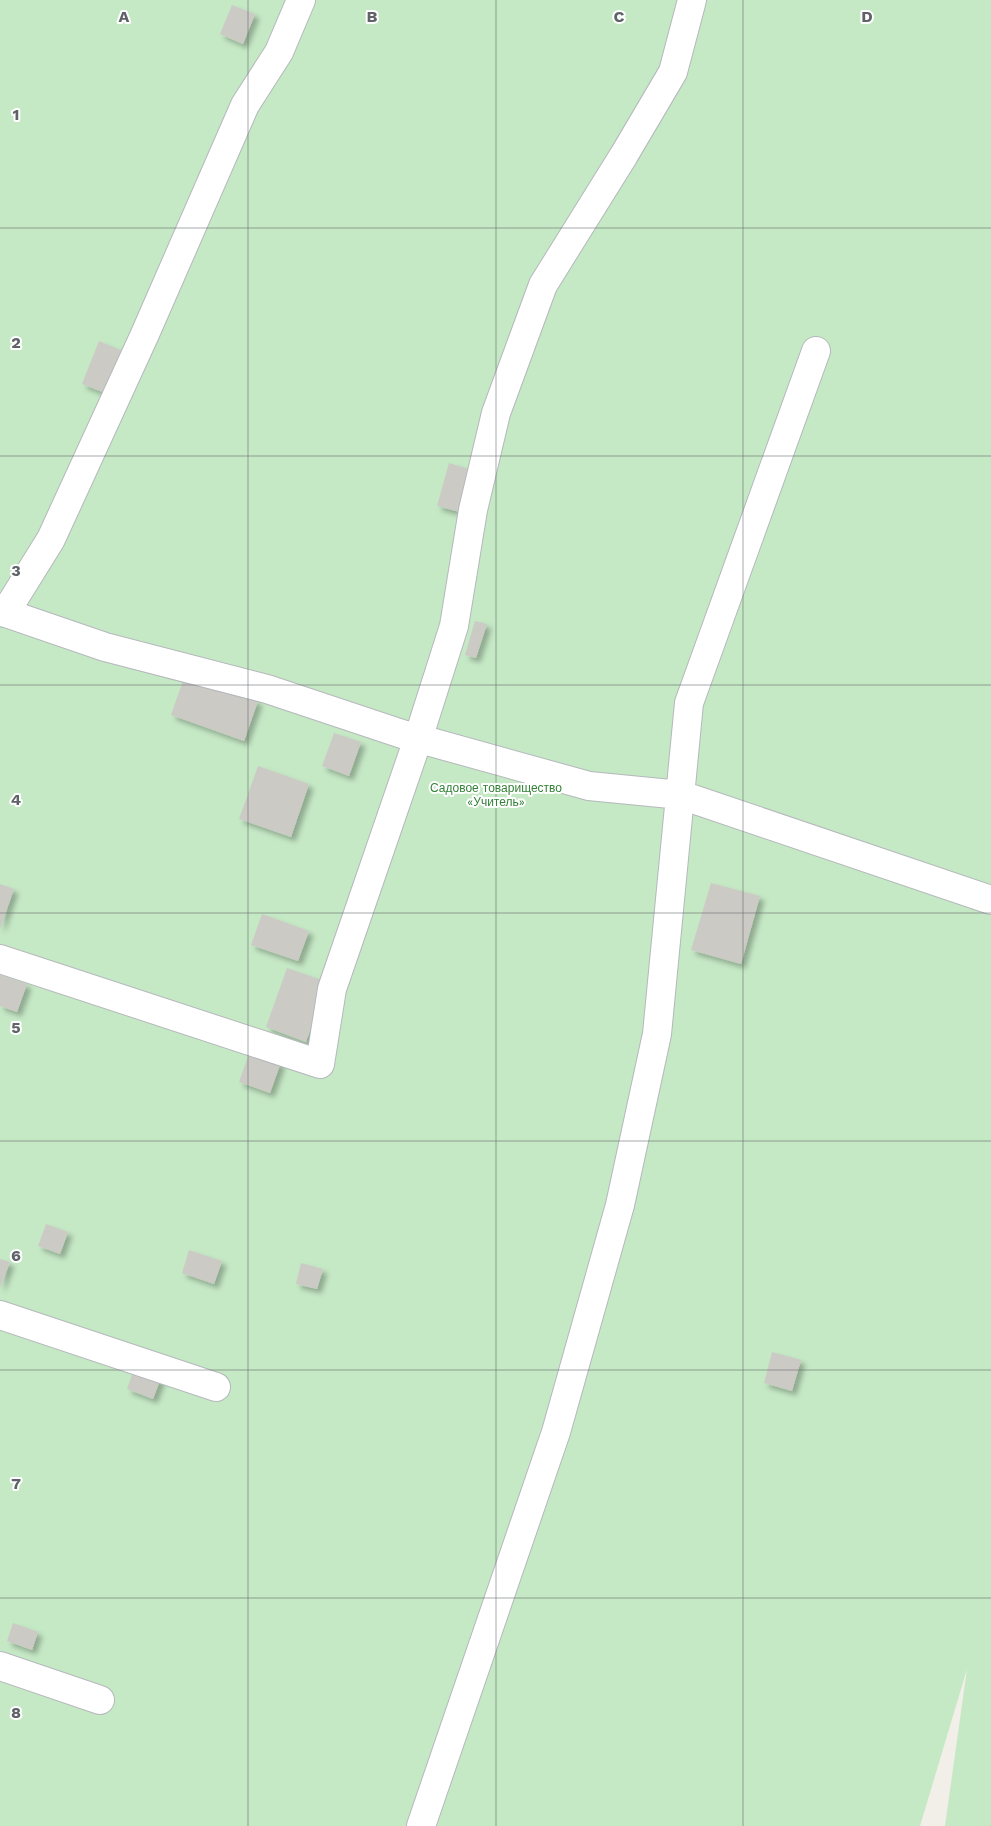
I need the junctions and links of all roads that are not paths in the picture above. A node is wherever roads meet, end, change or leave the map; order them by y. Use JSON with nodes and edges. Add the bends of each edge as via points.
{"nodes":[{"id":1,"x":301,"y":0,"type":"edge"},
{"id":2,"x":692,"y":0,"type":"edge"},
{"id":3,"x":816,"y":351,"type":"dead end"},
{"id":4,"x":2,"y":612,"type":"edge"},
{"id":5,"x":418,"y":739,"type":"junction"},
{"id":6,"x":681,"y":795,"type":"junction"},
{"id":7,"x":991,"y":900,"type":"edge"},
{"id":8,"x":0,"y":959,"type":"edge"},
{"id":9,"x":0,"y":1315,"type":"edge"},
{"id":10,"x":216,"y":1387,"type":"dead end"},
{"id":11,"x":0,"y":1666,"type":"edge"},
{"id":12,"x":100,"y":1700,"type":"dead end"},
{"id":13,"x":421,"y":1826,"type":"edge"}],
"edges":[{"from":1,"to":4,"type":"street","via":[[279,52],[245,105],[51,539]]},
{"from":2,"to":5,"type":"street","via":[[673,72],[543,285],[496,413],[473,510],[454,626]]},
{"from":3,"to":6,"type":"street","via":[[689,703]]},
{"from":4,"to":5,"type":"street","via":[[105,647],[267,689]]},
{"from":5,"to":6,"type":"street","via":[[589,786]]},
{"from":5,"to":8,"type":"street","via":[[332,989],[320,1064]]},
{"from":6,"to":7,"type":"street"},
{"from":6,"to":13,"type":"street","via":[[657,1034],[620,1205],[556,1432]]},
{"from":9,"to":10,"type":"street"},
{"from":11,"to":12,"type":"street"}]}
